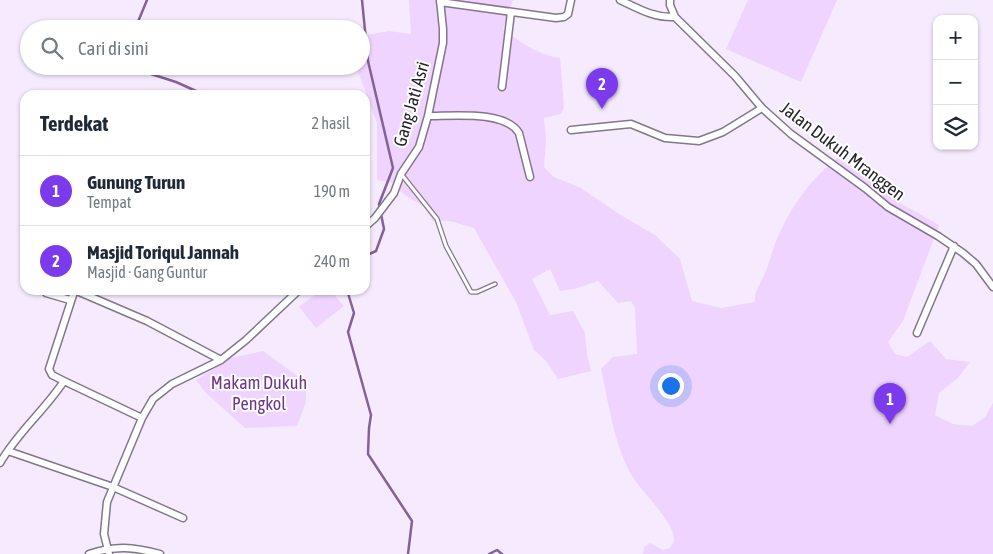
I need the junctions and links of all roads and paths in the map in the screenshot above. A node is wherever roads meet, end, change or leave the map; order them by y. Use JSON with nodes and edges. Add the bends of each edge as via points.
{"nodes":[{"id":1,"x":571,"y":0,"type":"edge"},
{"id":2,"x":620,"y":0,"type":"edge"},
{"id":3,"x":670,"y":0,"type":"edge"},
{"id":4,"x":440,"y":1,"type":"edge"},
{"id":5,"x":511,"y":12,"type":"junction"},
{"id":6,"x":675,"y":16,"type":"junction"},
{"id":7,"x":502,"y":86,"type":"dead end"},
{"id":8,"x":762,"y":108,"type":"junction"},
{"id":9,"x":428,"y":116,"type":"junction"},
{"id":10,"x":571,"y":130,"type":"dead end"},
{"id":11,"x":402,"y":174,"type":"junction"},
{"id":12,"x":530,"y":177,"type":"dead end"},
{"id":13,"x":370,"y":222,"type":"edge"},
{"id":14,"x":954,"y":246,"type":"junction"},
{"id":15,"x":495,"y":284,"type":"dead end"},
{"id":16,"x":993,"y":287,"type":"edge"},
{"id":17,"x":53,"y":295,"type":"edge"},
{"id":18,"x":72,"y":295,"type":"edge"},
{"id":19,"x":86,"y":295,"type":"edge"},
{"id":20,"x":294,"y":295,"type":"edge"},
{"id":21,"x":70,"y":300,"type":"junction"},
{"id":22,"x":918,"y":332,"type":"dead end"},
{"id":23,"x":221,"y":360,"type":"junction"},
{"id":24,"x":64,"y":381,"type":"junction"},
{"id":25,"x":142,"y":418,"type":"junction"},
{"id":26,"x":8,"y":451,"type":"junction"},
{"id":27,"x":0,"y":464,"type":"edge"},
{"id":28,"x":113,"y":487,"type":"junction"},
{"id":29,"x":183,"y":518,"type":"dead end"},
{"id":30,"x":108,"y":551,"type":"edge"},
{"id":31,"x":90,"y":554,"type":"edge"},
{"id":32,"x":160,"y":554,"type":"edge"}],
"edges":[{"from":1,"to":5,"type":"street","via":[[568,14],[564,17]]},
{"from":2,"to":6,"type":"street","via":[[649,14]]},
{"from":3,"to":6,"type":"street","name":"Jalan Dukuh Mranggen"},
{"from":4,"to":5,"type":"street"},
{"from":4,"to":9,"type":"street","name":"Gang Jati Asri","via":[[443,44]]},
{"from":5,"to":7,"type":"street"},
{"from":6,"to":8,"type":"street","name":"Jalan Dukuh Mranggen"},
{"from":8,"to":10,"type":"street","via":[[723,132],[699,141],[666,138],[631,124]]},
{"from":8,"to":14,"type":"street","name":"Jalan Dukuh Mranggen","via":[[888,207]]},
{"from":9,"to":11,"type":"street","name":"Gang Jati Asri","via":[[419,147]]},
{"from":9,"to":12,"type":"street","via":[[483,116],[510,123],[519,133]]},
{"from":11,"to":13,"type":"street","name":"Gang Jati Asri","via":[[394,193]]},
{"from":11,"to":15,"type":"lane","via":[[437,219],[446,246],[468,289],[474,293]]},
{"from":14,"to":16,"type":"street","name":"Jalan Dukuh Mranggen","via":[[976,264]]},
{"from":14,"to":22,"type":"street"},
{"from":17,"to":21,"type":"street"},
{"from":18,"to":21,"type":"street"},
{"from":19,"to":23,"type":"street"},
{"from":20,"to":23,"type":"street"},
{"from":21,"to":24,"type":"street","via":[[49,370]]},
{"from":23,"to":25,"type":"street","via":[[164,389],[153,399]]},
{"from":24,"to":25,"type":"street"},
{"from":24,"to":26,"type":"street"},
{"from":25,"to":28,"type":"street"},
{"from":26,"to":27,"type":"street"},
{"from":26,"to":28,"type":"street"},
{"from":28,"to":29,"type":"street"},
{"from":28,"to":30,"type":"street","via":[[105,518]]},
{"from":30,"to":31,"type":"street"},
{"from":30,"to":32,"type":"street","via":[[130,548]]}]}
